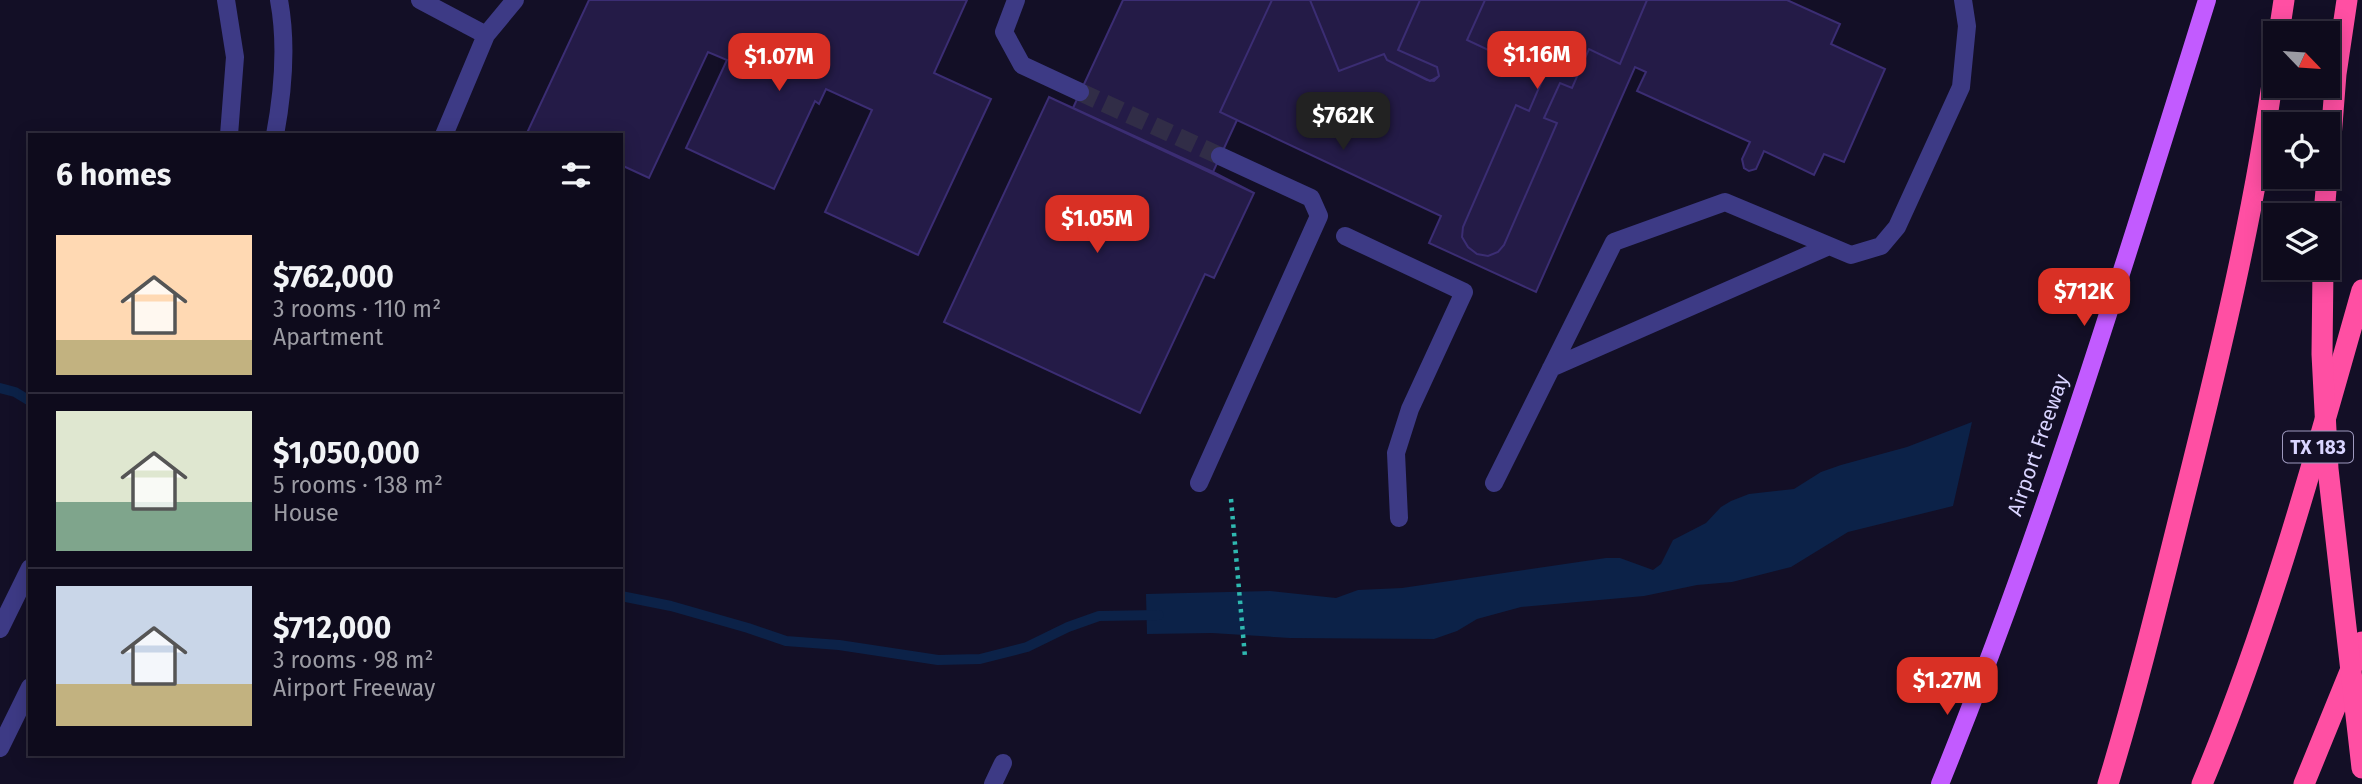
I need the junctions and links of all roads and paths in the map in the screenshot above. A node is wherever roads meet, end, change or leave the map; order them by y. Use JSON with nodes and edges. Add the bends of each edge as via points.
{"nodes":[{"id":1,"x":226,"y":0,"type":"edge"},
{"id":2,"x":279,"y":0,"type":"edge"},
{"id":3,"x":420,"y":0,"type":"edge"},
{"id":4,"x":515,"y":0,"type":"edge"},
{"id":5,"x":1016,"y":0,"type":"edge"},
{"id":6,"x":1963,"y":0,"type":"edge"},
{"id":7,"x":2207,"y":0,"type":"edge"},
{"id":8,"x":2284,"y":0,"type":"edge"},
{"id":9,"x":2347,"y":0,"type":"edge"},
{"id":10,"x":2281,"y":21,"type":"edge"},
{"id":11,"x":486,"y":35,"type":"junction"},
{"id":12,"x":1080,"y":92,"type":"tunnel mouth"},
{"id":13,"x":2270,"y":98,"type":"edge"},
{"id":14,"x":2333,"y":112,"type":"edge"},
{"id":15,"x":229,"y":133,"type":"edge"},
{"id":16,"x":275,"y":133,"type":"edge"},
{"id":17,"x":445,"y":133,"type":"edge"},
{"id":18,"x":1220,"y":156,"type":"tunnel mouth"},
{"id":19,"x":1345,"y":236,"type":"dead end"},
{"id":20,"x":1829,"y":246,"type":"junction"},
{"id":21,"x":2323,"y":280,"type":"edge"},
{"id":22,"x":2362,"y":290,"type":"edge"},
{"id":23,"x":1551,"y":369,"type":"junction"},
{"id":24,"x":1199,"y":483,"type":"dead end"},
{"id":25,"x":1494,"y":483,"type":"dead end"},
{"id":26,"x":1231,"y":499,"type":"dead end"},
{"id":27,"x":1399,"y":518,"type":"dead end"},
{"id":28,"x":28,"y":572,"type":"edge"},
{"id":29,"x":0,"y":629,"type":"edge"},
{"id":30,"x":2362,"y":642,"type":"edge"},
{"id":31,"x":1245,"y":657,"type":"dead end"},
{"id":32,"x":28,"y":691,"type":"edge"},
{"id":33,"x":0,"y":748,"type":"edge"},
{"id":34,"x":1003,"y":762,"type":"dead end"},
{"id":35,"x":2362,"y":768,"type":"edge"},
{"id":36,"x":993,"y":784,"type":"edge"},
{"id":37,"x":1940,"y":784,"type":"edge"},
{"id":38,"x":2108,"y":784,"type":"edge"},
{"id":39,"x":2202,"y":784,"type":"edge"},
{"id":40,"x":2304,"y":784,"type":"edge"}],
"edges":[{"from":1,"to":15,"type":"street","via":[[236,57]]},
{"from":2,"to":16,"type":"street","via":[[282,100]]},
{"from":3,"to":11,"type":"street"},
{"from":4,"to":11,"type":"street"},
{"from":5,"to":12,"type":"street","via":[[1004,32],[1022,65]]},
{"from":6,"to":20,"type":"street","via":[[1966,26],[1961,87],[1897,227],[1881,246],[1851,255]]},
{"from":7,"to":37,"type":"main road","name":"Airport Freeway","via":[[2111,305],[1989,664]]},
{"from":8,"to":10,"type":"highway"},
{"from":9,"to":14,"type":"highway"},
{"from":11,"to":17,"type":"street"},
{"from":13,"to":38,"type":"highway","via":[[2218,367]]},
{"from":18,"to":24,"type":"street","via":[[1311,198],[1320,216]]},
{"from":19,"to":27,"type":"street","via":[[1464,292],[1410,409],[1396,453]]},
{"from":20,"to":23,"type":"street"},
{"from":20,"to":23,"type":"street","via":[[1725,202],[1614,242]]},
{"from":21,"to":35,"type":"highway","bridge":true,"via":[[2328,469]]},
{"from":22,"to":39,"type":"highway","number":"TX 183","via":[[2269,603]]},
{"from":23,"to":25,"type":"street"},
{"from":26,"to":31,"type":"path"},
{"from":28,"to":29,"type":"street"},
{"from":30,"to":40,"type":"highway"},
{"from":32,"to":33,"type":"street"},
{"from":34,"to":36,"type":"street"}]}
